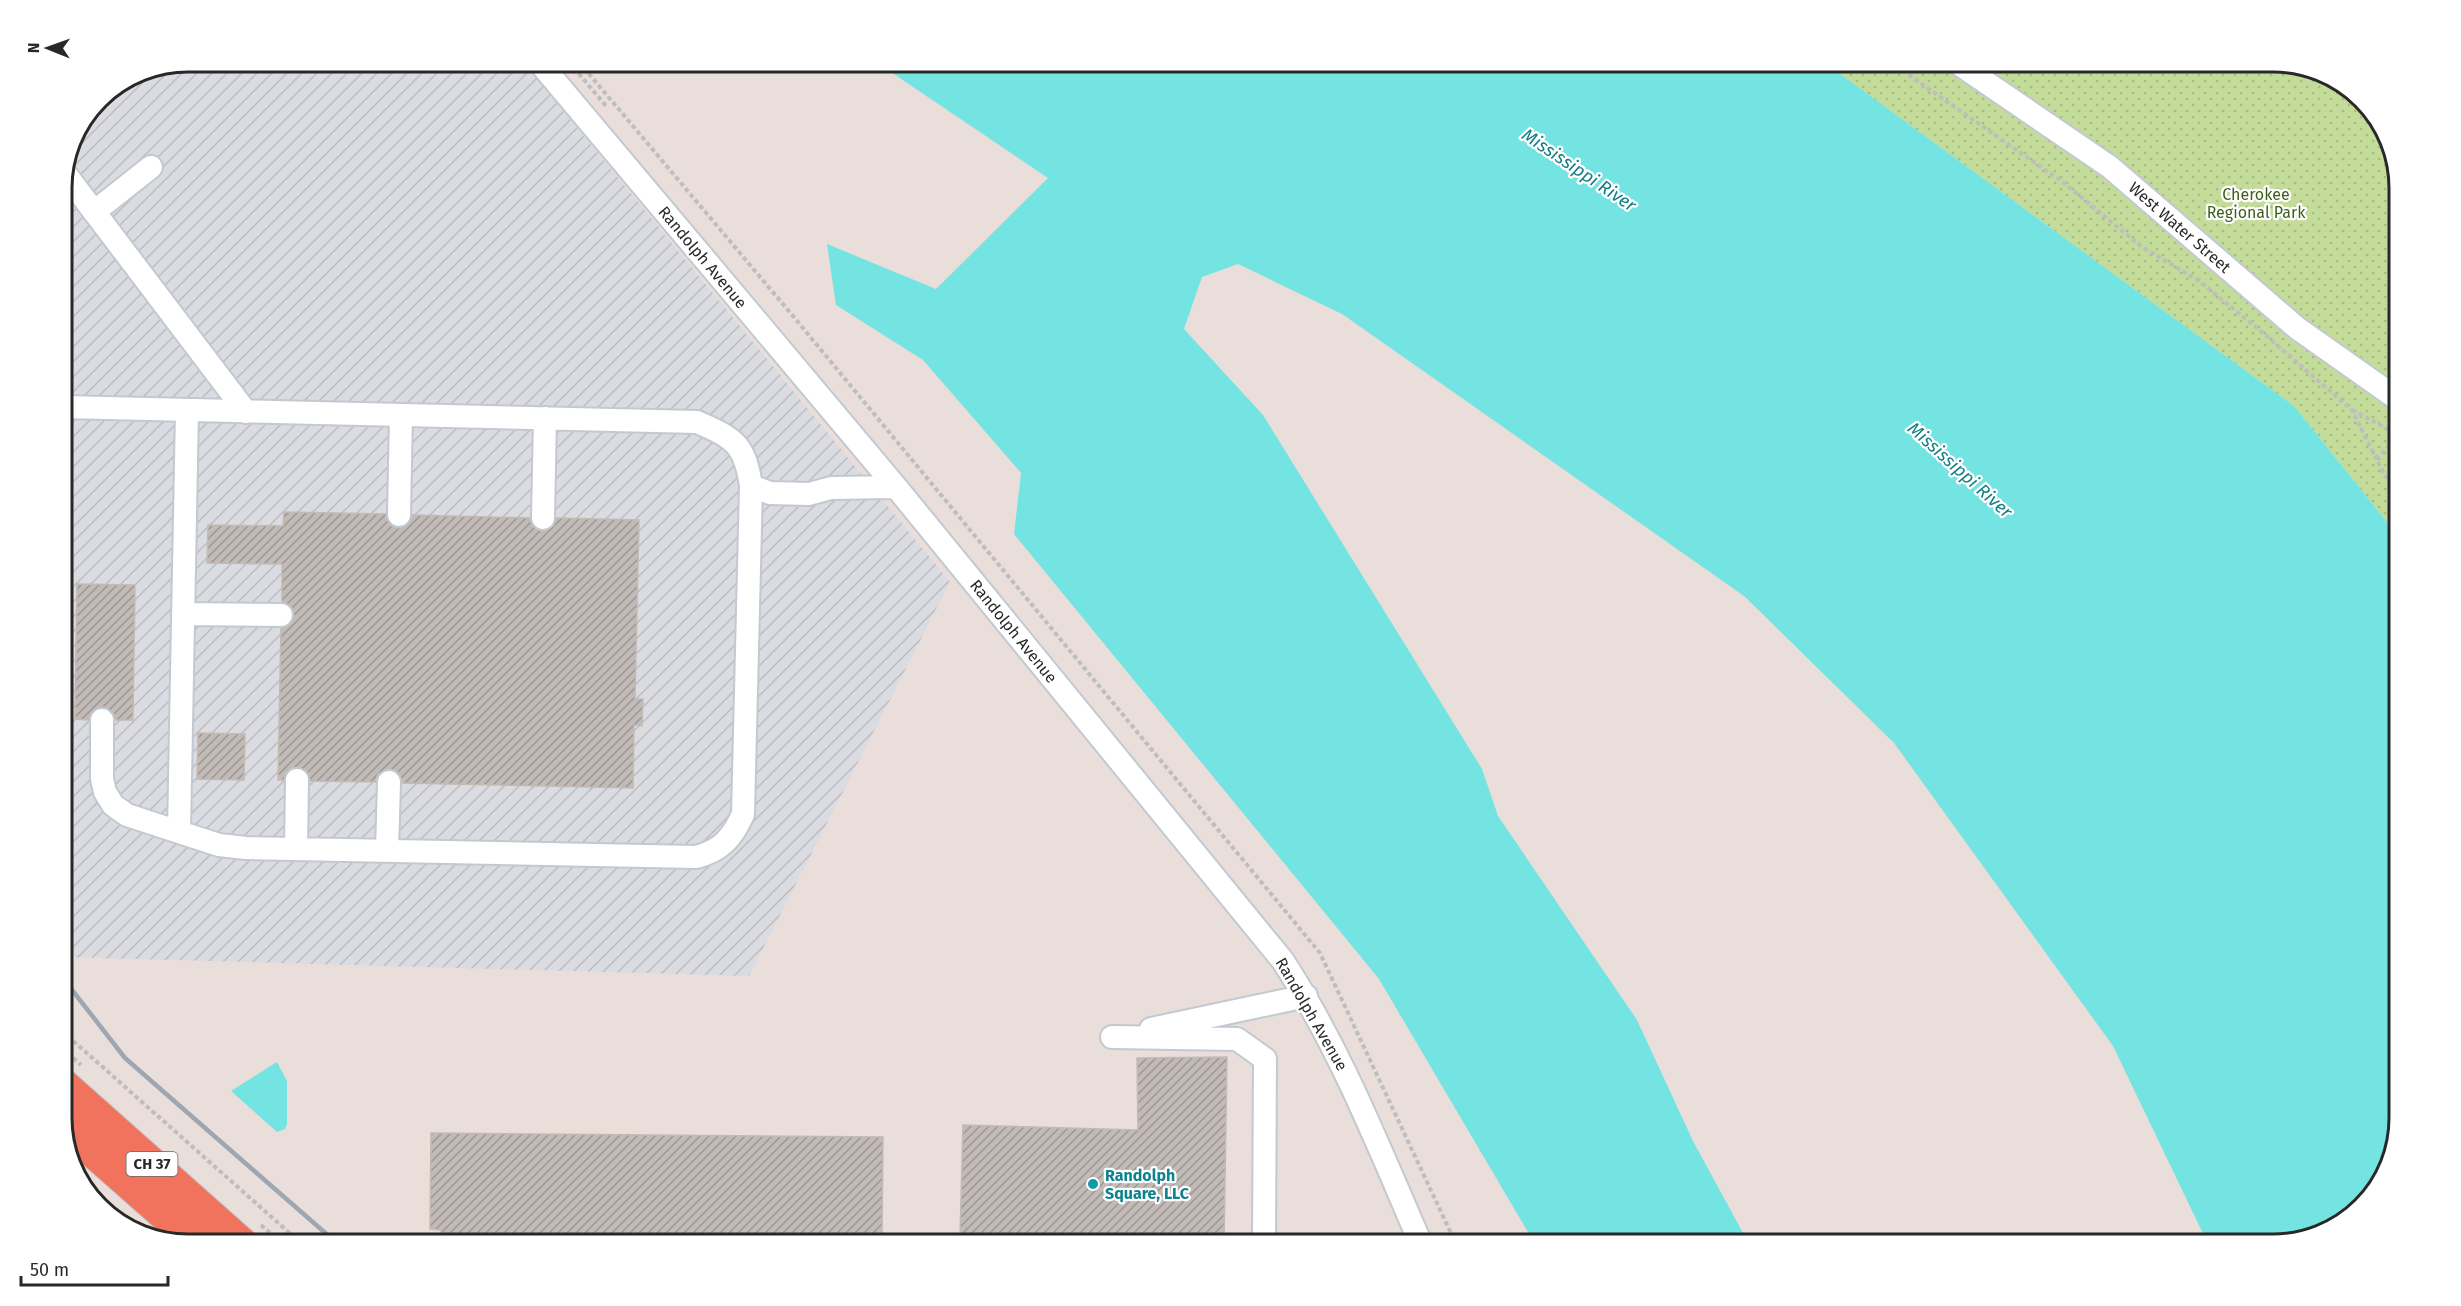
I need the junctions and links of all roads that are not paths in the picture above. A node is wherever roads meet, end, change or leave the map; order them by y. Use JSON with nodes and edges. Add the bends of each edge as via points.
{"nodes":[{"id":1,"x":547,"y":72,"type":"edge"},
{"id":2,"x":1971,"y":72,"type":"edge"},
{"id":3,"x":151,"y":167,"type":"dead end"},
{"id":4,"x":72,"y":183,"type":"edge"},
{"id":5,"x":94,"y":212,"type":"junction"},
{"id":6,"x":2389,"y":393,"type":"edge"},
{"id":7,"x":72,"y":407,"type":"edge"},
{"id":8,"x":187,"y":410,"type":"junction"},
{"id":9,"x":246,"y":412,"type":"junction"},
{"id":10,"x":401,"y":415,"type":"junction"},
{"id":11,"x":545,"y":418,"type":"junction"},
{"id":12,"x":751,"y":486,"type":"junction"},
{"id":13,"x":896,"y":487,"type":"junction"},
{"id":14,"x":399,"y":515,"type":"dead end"},
{"id":15,"x":543,"y":518,"type":"dead end"},
{"id":16,"x":183,"y":614,"type":"junction"},
{"id":17,"x":281,"y":615,"type":"dead end"},
{"id":18,"x":102,"y":720,"type":"dead end"},
{"id":19,"x":297,"y":780,"type":"dead end"},
{"id":20,"x":389,"y":782,"type":"dead end"},
{"id":21,"x":179,"y":832,"type":"junction"},
{"id":22,"x":296,"y":849,"type":"junction"},
{"id":23,"x":387,"y":851,"type":"junction"},
{"id":24,"x":1306,"y":996,"type":"junction"},
{"id":25,"x":72,"y":1093,"type":"edge"},
{"id":26,"x":73,"y":1134,"type":"edge"},
{"id":27,"x":185,"y":1234,"type":"edge"},
{"id":28,"x":230,"y":1234,"type":"edge"},
{"id":29,"x":1264,"y":1234,"type":"edge"},
{"id":30,"x":1416,"y":1234,"type":"edge"}],
"edges":[{"from":1,"to":13,"type":"street","name":"Randolph Avenue"},
{"from":2,"to":6,"type":"street","name":"West Water Street","via":[[2110,167],[2297,328]]},
{"from":3,"to":5,"type":"street"},
{"from":4,"to":5,"type":"street"},
{"from":5,"to":9,"type":"street"},
{"from":7,"to":8,"type":"street"},
{"from":8,"to":9,"type":"street"},
{"from":8,"to":16,"type":"street"},
{"from":9,"to":10,"type":"street"},
{"from":10,"to":11,"type":"street"},
{"from":10,"to":14,"type":"street"},
{"from":11,"to":12,"type":"street","via":[[698,422],[722,433],[741,448]]},
{"from":11,"to":15,"type":"street"},
{"from":12,"to":13,"type":"street","via":[[770,493],[809,494],[831,488]]},
{"from":12,"to":23,"type":"street","via":[[743,814],[723,846],[696,857]]},
{"from":13,"to":24,"type":"street","name":"Randolph Avenue","via":[[1257,927]]},
{"from":16,"to":17,"type":"street"},
{"from":16,"to":21,"type":"street"},
{"from":18,"to":21,"type":"street","via":[[102,779],[113,805],[127,815]]},
{"from":19,"to":22,"type":"street"},
{"from":20,"to":23,"type":"street"},
{"from":21,"to":22,"type":"street","via":[[230,847]]},
{"from":22,"to":23,"type":"street"},
{"from":24,"to":29,"type":"street","via":[[1112,1037],[1237,1039],[1265,1059]]},
{"from":24,"to":30,"type":"street","name":"Randolph Avenue","via":[[1348,1076]]},
{"from":25,"to":28,"type":"highway","number":"CH 37"},
{"from":26,"to":27,"type":"highway","number":"CH 37"}]}
